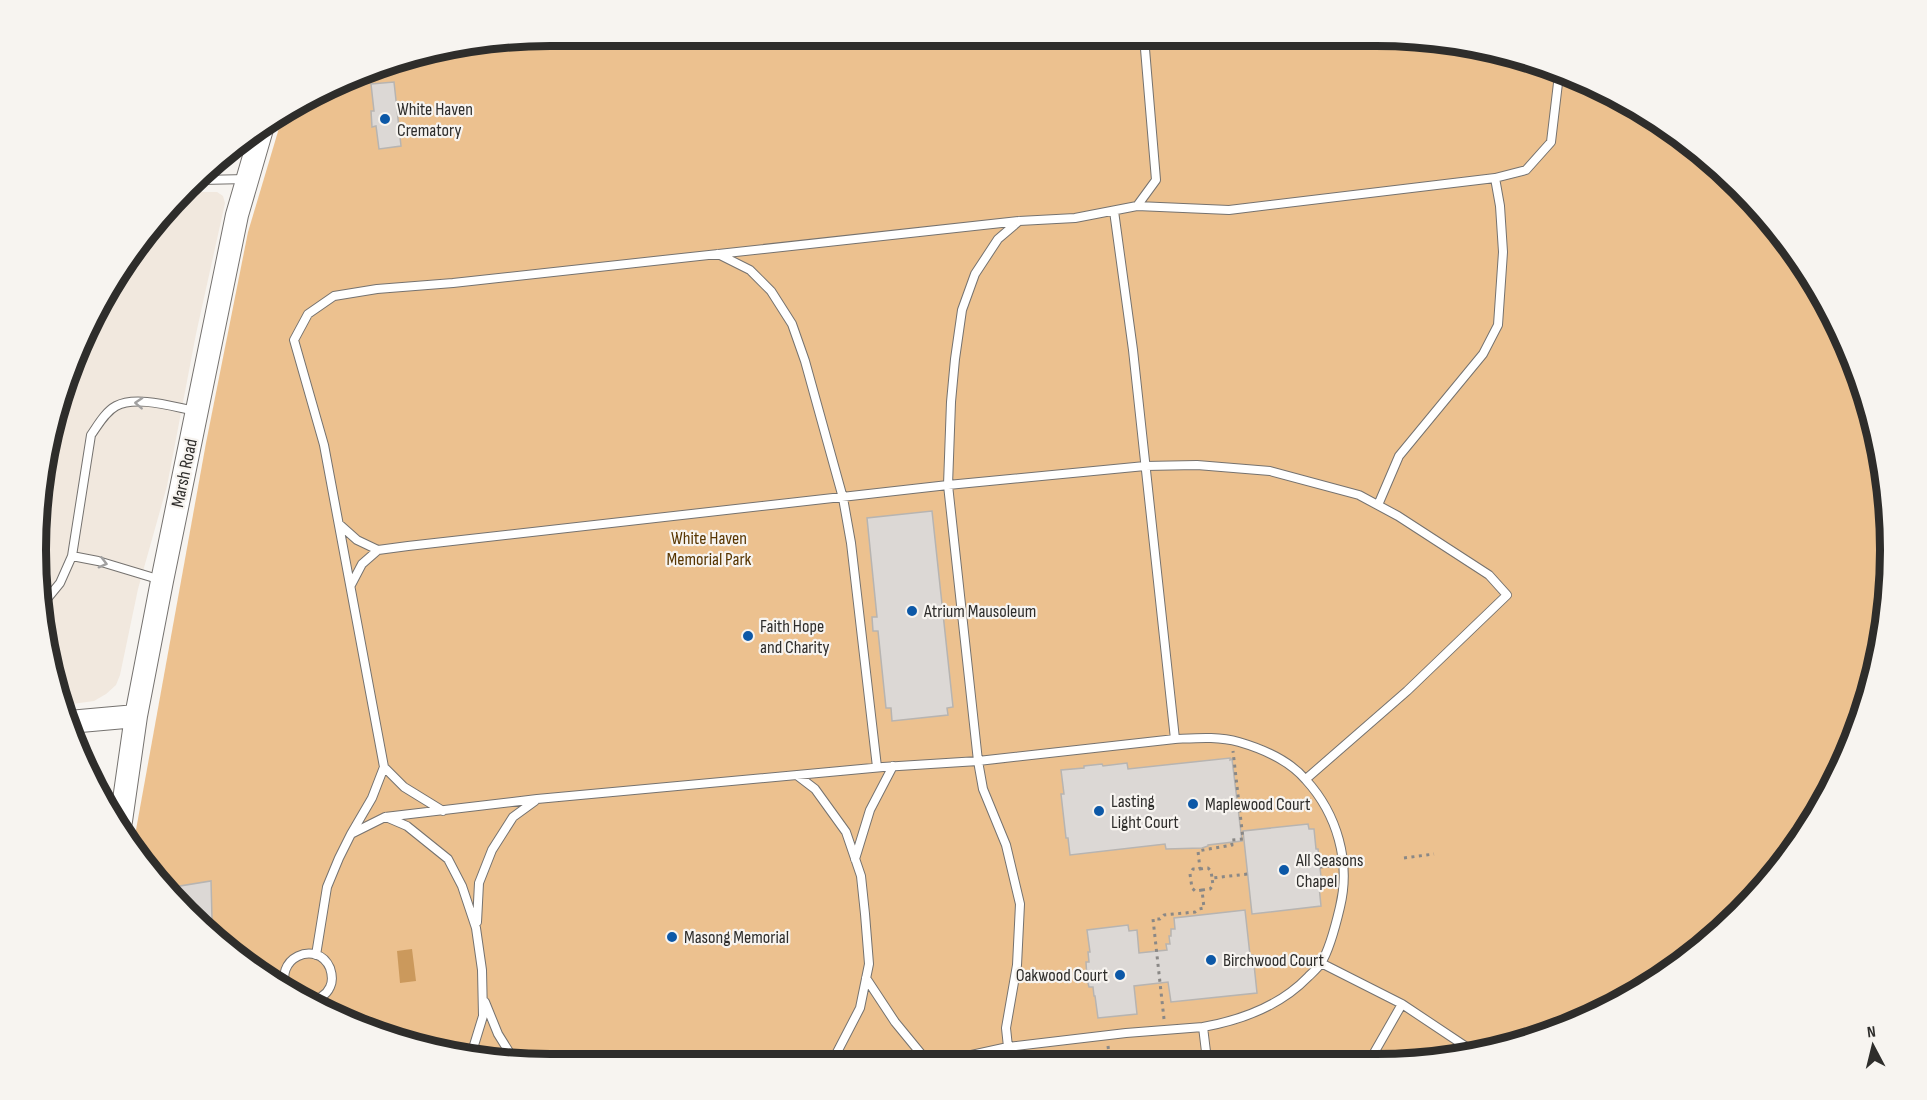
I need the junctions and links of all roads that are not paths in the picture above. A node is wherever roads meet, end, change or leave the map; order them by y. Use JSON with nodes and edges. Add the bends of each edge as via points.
{"nodes":[{"id":1,"x":1145,"y":46,"type":"edge"},
{"id":2,"x":1558,"y":80,"type":"edge"},
{"id":3,"x":259,"y":139,"type":"edge"},
{"id":4,"x":1495,"y":178,"type":"junction"},
{"id":5,"x":247,"y":179,"type":"junction"},
{"id":6,"x":209,"y":180,"type":"edge"},
{"id":7,"x":1137,"y":206,"type":"junction"},
{"id":8,"x":1114,"y":211,"type":"junction"},
{"id":9,"x":1019,"y":221,"type":"junction"},
{"id":10,"x":717,"y":254,"type":"junction"},
{"id":11,"x":197,"y":411,"type":"junction"},
{"id":12,"x":1144,"y":466,"type":"junction"},
{"id":13,"x":948,"y":485,"type":"junction"},
{"id":14,"x":843,"y":498,"type":"junction"},
{"id":15,"x":1378,"y":505,"type":"junction"},
{"id":16,"x":339,"y":524,"type":"junction"},
{"id":17,"x":378,"y":550,"type":"junction"},
{"id":18,"x":72,"y":556,"type":"junction"},
{"id":19,"x":162,"y":581,"type":"junction"},
{"id":20,"x":351,"y":585,"type":"junction"},
{"id":21,"x":49,"y":596,"type":"edge"},
{"id":22,"x":136,"y":716,"type":"junction"},
{"id":23,"x":77,"y":721,"type":"edge"},
{"id":24,"x":1175,"y":739,"type":"junction"},
{"id":25,"x":978,"y":761,"type":"junction"},
{"id":26,"x":893,"y":766,"type":"junction"},
{"id":27,"x":384,"y":767,"type":"junction"},
{"id":28,"x":877,"y":767,"type":"junction"},
{"id":29,"x":798,"y":776,"type":"junction"},
{"id":30,"x":1306,"y":779,"type":"junction"},
{"id":31,"x":537,"y":800,"type":"junction"},
{"id":32,"x":444,"y":811,"type":"junction"},
{"id":33,"x":122,"y":815,"type":"edge"},
{"id":34,"x":385,"y":817,"type":"junction"},
{"id":35,"x":351,"y":834,"type":"junction"},
{"id":36,"x":855,"y":859,"type":"junction"},
{"id":37,"x":476,"y":928,"type":"junction"},
{"id":38,"x":316,"y":955,"type":"junction"},
{"id":39,"x":1321,"y":963,"type":"junction"},
{"id":40,"x":284,"y":978,"type":"edge"},
{"id":41,"x":866,"y":978,"type":"junction"},
{"id":42,"x":482,"y":995,"type":"junction"},
{"id":43,"x":322,"y":999,"type":"edge"},
{"id":44,"x":1402,"y":1004,"type":"junction"},
{"id":45,"x":1203,"y":1027,"type":"junction"},
{"id":46,"x":1463,"y":1046,"type":"edge"},
{"id":47,"x":473,"y":1047,"type":"edge"},
{"id":48,"x":1008,"y":1047,"type":"junction"},
{"id":49,"x":509,"y":1051,"type":"edge"},
{"id":50,"x":836,"y":1054,"type":"edge"},
{"id":51,"x":921,"y":1054,"type":"edge"},
{"id":52,"x":976,"y":1054,"type":"edge"},
{"id":53,"x":1009,"y":1054,"type":"edge"},
{"id":54,"x":1206,"y":1054,"type":"edge"},
{"id":55,"x":1373,"y":1054,"type":"edge"}],
"edges":[{"from":1,"to":7,"type":"lane","via":[[1156,180]]},
{"from":2,"to":4,"type":"lane","via":[[1551,142],[1526,170]]},
{"from":3,"to":5,"type":"street","name":"Marsh Road"},
{"from":4,"to":7,"type":"lane","via":[[1229,210]]},
{"from":4,"to":15,"type":"lane","via":[[1503,252],[1498,325],[1483,354],[1399,456]]},
{"from":5,"to":6,"type":"lane"},
{"from":5,"to":11,"type":"street","name":"Marsh Road"},
{"from":7,"to":8,"type":"lane"},
{"from":8,"to":9,"type":"lane"},
{"from":8,"to":12,"type":"lane"},
{"from":9,"to":10,"type":"lane"},
{"from":9,"to":13,"type":"lane","via":[[999,240],[975,274],[962,310],[953,380]]},
{"from":10,"to":14,"type":"lane","via":[[750,270],[771,291],[792,324]]},
{"from":10,"to":16,"type":"lane","via":[[377,288],[334,296],[308,314],[294,340],[324,445]]},
{"from":11,"to":18,"type":"lane","one_way":true,"via":[[134,400],[116,406],[102,419],[92,435]]},
{"from":11,"to":19,"type":"street","name":"Marsh Road"},
{"from":12,"to":13,"type":"lane"},
{"from":12,"to":15,"type":"lane","via":[[1197,465],[1270,471],[1359,495]]},
{"from":12,"to":24,"type":"lane"},
{"from":13,"to":14,"type":"lane"},
{"from":13,"to":25,"type":"lane"},
{"from":14,"to":17,"type":"lane"},
{"from":14,"to":28,"type":"lane"},
{"from":15,"to":30,"type":"lane","via":[[1489,575],[1507,595],[1407,691]]},
{"from":16,"to":17,"type":"lane","via":[[357,540]]},
{"from":16,"to":20,"type":"lane"},
{"from":17,"to":20,"type":"lane","via":[[362,564]]},
{"from":18,"to":19,"type":"lane","one_way":true},
{"from":18,"to":21,"type":"lane"},
{"from":19,"to":22,"type":"street","name":"Marsh Road"},
{"from":20,"to":27,"type":"lane"},
{"from":22,"to":23,"type":"street"},
{"from":22,"to":33,"type":"street","name":"Marsh Road"},
{"from":24,"to":25,"type":"lane"},
{"from":24,"to":30,"type":"lane","via":[[1206,737],[1231,741],[1268,753]]},
{"from":25,"to":26,"type":"lane"},
{"from":25,"to":48,"type":"lane","via":[[983,789],[1005,845],[1020,904],[1017,965],[1006,1028]]},
{"from":26,"to":28,"type":"lane"},
{"from":26,"to":36,"type":"lane","via":[[870,810]]},
{"from":27,"to":32,"type":"lane","via":[[404,788]]},
{"from":27,"to":35,"type":"lane"},
{"from":28,"to":29,"type":"lane"},
{"from":29,"to":31,"type":"lane"},
{"from":29,"to":36,"type":"lane","via":[[815,789],[846,832]]},
{"from":30,"to":39,"type":"lane","via":[[1333,821],[1344,864],[1339,915]]},
{"from":31,"to":32,"type":"lane"},
{"from":31,"to":37,"type":"lane","via":[[513,817],[492,850],[479,883]]},
{"from":32,"to":34,"type":"lane"},
{"from":34,"to":35,"type":"lane"},
{"from":34,"to":37,"type":"lane","via":[[407,826],[448,859]]},
{"from":35,"to":38,"type":"lane","via":[[327,887]]},
{"from":36,"to":41,"type":"lane","via":[[865,914],[869,964]]},
{"from":37,"to":42,"type":"lane"},
{"from":38,"to":40,"type":"lane","via":[[308,953],[294,958],[288,963]]},
{"from":38,"to":43,"type":"lane","via":[[323,958],[332,972],[332,981]]},
{"from":39,"to":44,"type":"lane"},
{"from":39,"to":45,"type":"lane","via":[[1296,989],[1258,1012]]},
{"from":41,"to":50,"type":"lane","via":[[860,1008]]},
{"from":41,"to":51,"type":"lane"},
{"from":42,"to":47,"type":"lane","via":[[483,1017]]},
{"from":42,"to":49,"type":"lane"},
{"from":44,"to":46,"type":"lane"},
{"from":44,"to":55,"type":"lane"},
{"from":45,"to":48,"type":"lane"},
{"from":45,"to":54,"type":"lane"},
{"from":48,"to":52,"type":"lane"},
{"from":48,"to":53,"type":"lane"}]}
